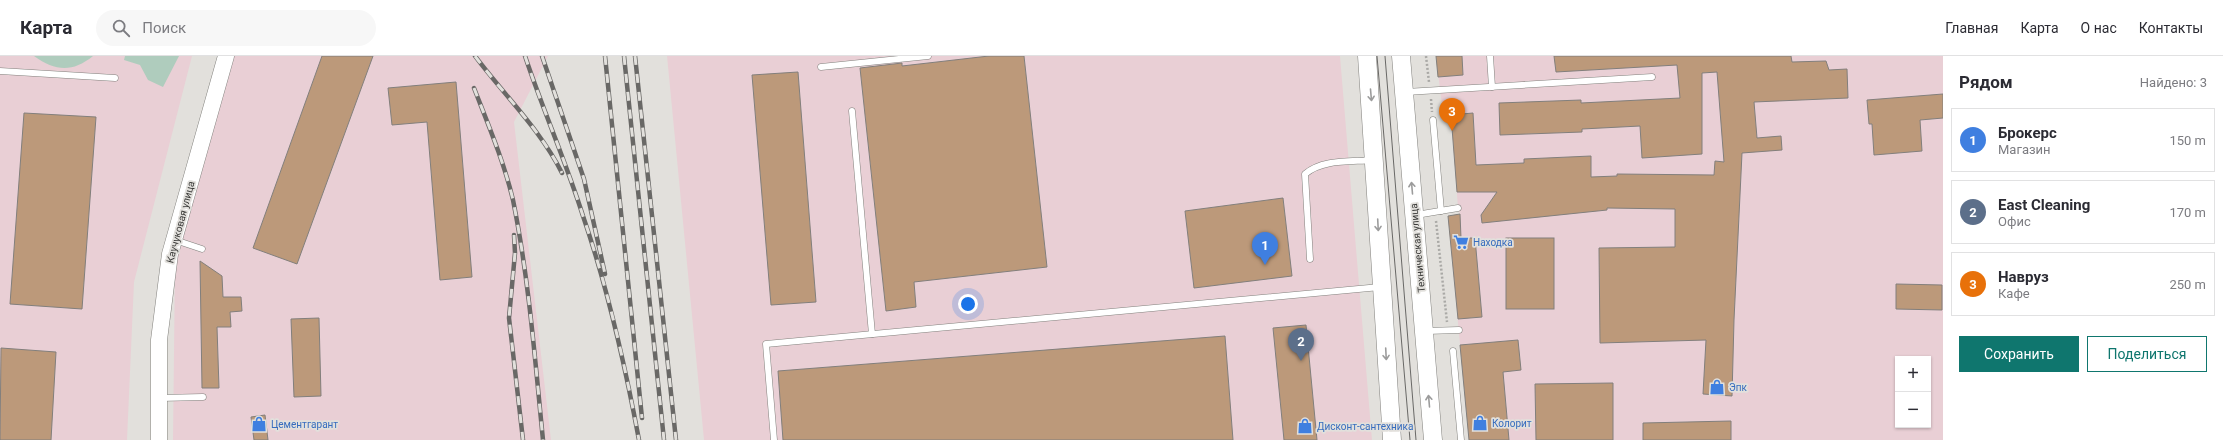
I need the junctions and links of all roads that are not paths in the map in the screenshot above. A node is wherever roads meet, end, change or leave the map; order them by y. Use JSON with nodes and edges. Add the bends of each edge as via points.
{"nodes":[{"id":1,"x":226,"y":56,"type":"edge"},
{"id":2,"x":928,"y":56,"type":"edge"},
{"id":3,"x":1367,"y":56,"type":"edge"},
{"id":4,"x":1401,"y":56,"type":"edge"},
{"id":5,"x":1490,"y":56,"type":"edge"},
{"id":6,"x":821,"y":67,"type":"dead end"},
{"id":7,"x":0,"y":71,"type":"edge"},
{"id":8,"x":1652,"y":77,"type":"dead end"},
{"id":9,"x":115,"y":78,"type":"dead end"},
{"id":10,"x":1492,"y":87,"type":"junction"},
{"id":11,"x":1405,"y":92,"type":"junction"},
{"id":12,"x":852,"y":111,"type":"dead end"},
{"id":13,"x":1433,"y":120,"type":"dead end"},
{"id":14,"x":1375,"y":160,"type":"junction"},
{"id":15,"x":1458,"y":208,"type":"dead end"},
{"id":16,"x":1441,"y":211,"type":"junction"},
{"id":17,"x":1415,"y":215,"type":"junction"},
{"id":18,"x":174,"y":240,"type":"junction"},
{"id":19,"x":202,"y":249,"type":"dead end"},
{"id":20,"x":1310,"y":259,"type":"dead end"},
{"id":21,"x":1382,"y":287,"type":"junction"},
{"id":22,"x":1459,"y":330,"type":"dead end"},
{"id":23,"x":1424,"y":332,"type":"junction"},
{"id":24,"x":872,"y":334,"type":"junction"},
{"id":25,"x":1453,"y":352,"type":"dead end"},
{"id":26,"x":203,"y":397,"type":"dead end"},
{"id":27,"x":159,"y":398,"type":"junction"},
{"id":28,"x":158,"y":440,"type":"edge"},
{"id":29,"x":774,"y":440,"type":"edge"},
{"id":30,"x":1392,"y":440,"type":"edge"},
{"id":31,"x":1432,"y":440,"type":"edge"},
{"id":32,"x":1461,"y":440,"type":"edge"}],
"edges":[{"from":1,"to":18,"type":"street","name":"Каучуковая улица"},
{"from":2,"to":6,"type":"lane"},
{"from":3,"to":14,"type":"main road","one_way":true},
{"from":4,"to":11,"type":"main road","name":"Техническая улица"},
{"from":5,"to":10,"type":"lane"},
{"from":7,"to":9,"type":"lane"},
{"from":8,"to":10,"type":"lane"},
{"from":10,"to":11,"type":"lane"},
{"from":17,"to":11,"type":"main road","name":"Техническая улица","one_way":true},
{"from":12,"to":24,"type":"lane"},
{"from":13,"to":16,"type":"lane"},
{"from":14,"to":20,"type":"lane","via":[[1323,164],[1305,174]]},
{"from":14,"to":21,"type":"main road","one_way":true},
{"from":15,"to":16,"type":"lane"},
{"from":16,"to":17,"type":"lane"},
{"from":17,"to":23,"type":"main road","name":"Техническая улица"},
{"from":18,"to":19,"type":"lane"},
{"from":18,"to":27,"type":"street","name":"Каучуковая улица","via":[[159,340]]},
{"from":21,"to":24,"type":"lane"},
{"from":21,"to":30,"type":"main road","one_way":true},
{"from":22,"to":23,"type":"lane"},
{"from":31,"to":23,"type":"main road","name":"Техническая улица","one_way":true},
{"from":24,"to":29,"type":"lane","via":[[766,344]]},
{"from":25,"to":32,"type":"lane"},
{"from":26,"to":27,"type":"lane"},
{"from":27,"to":28,"type":"street","name":"Каучуковая улица"}]}
